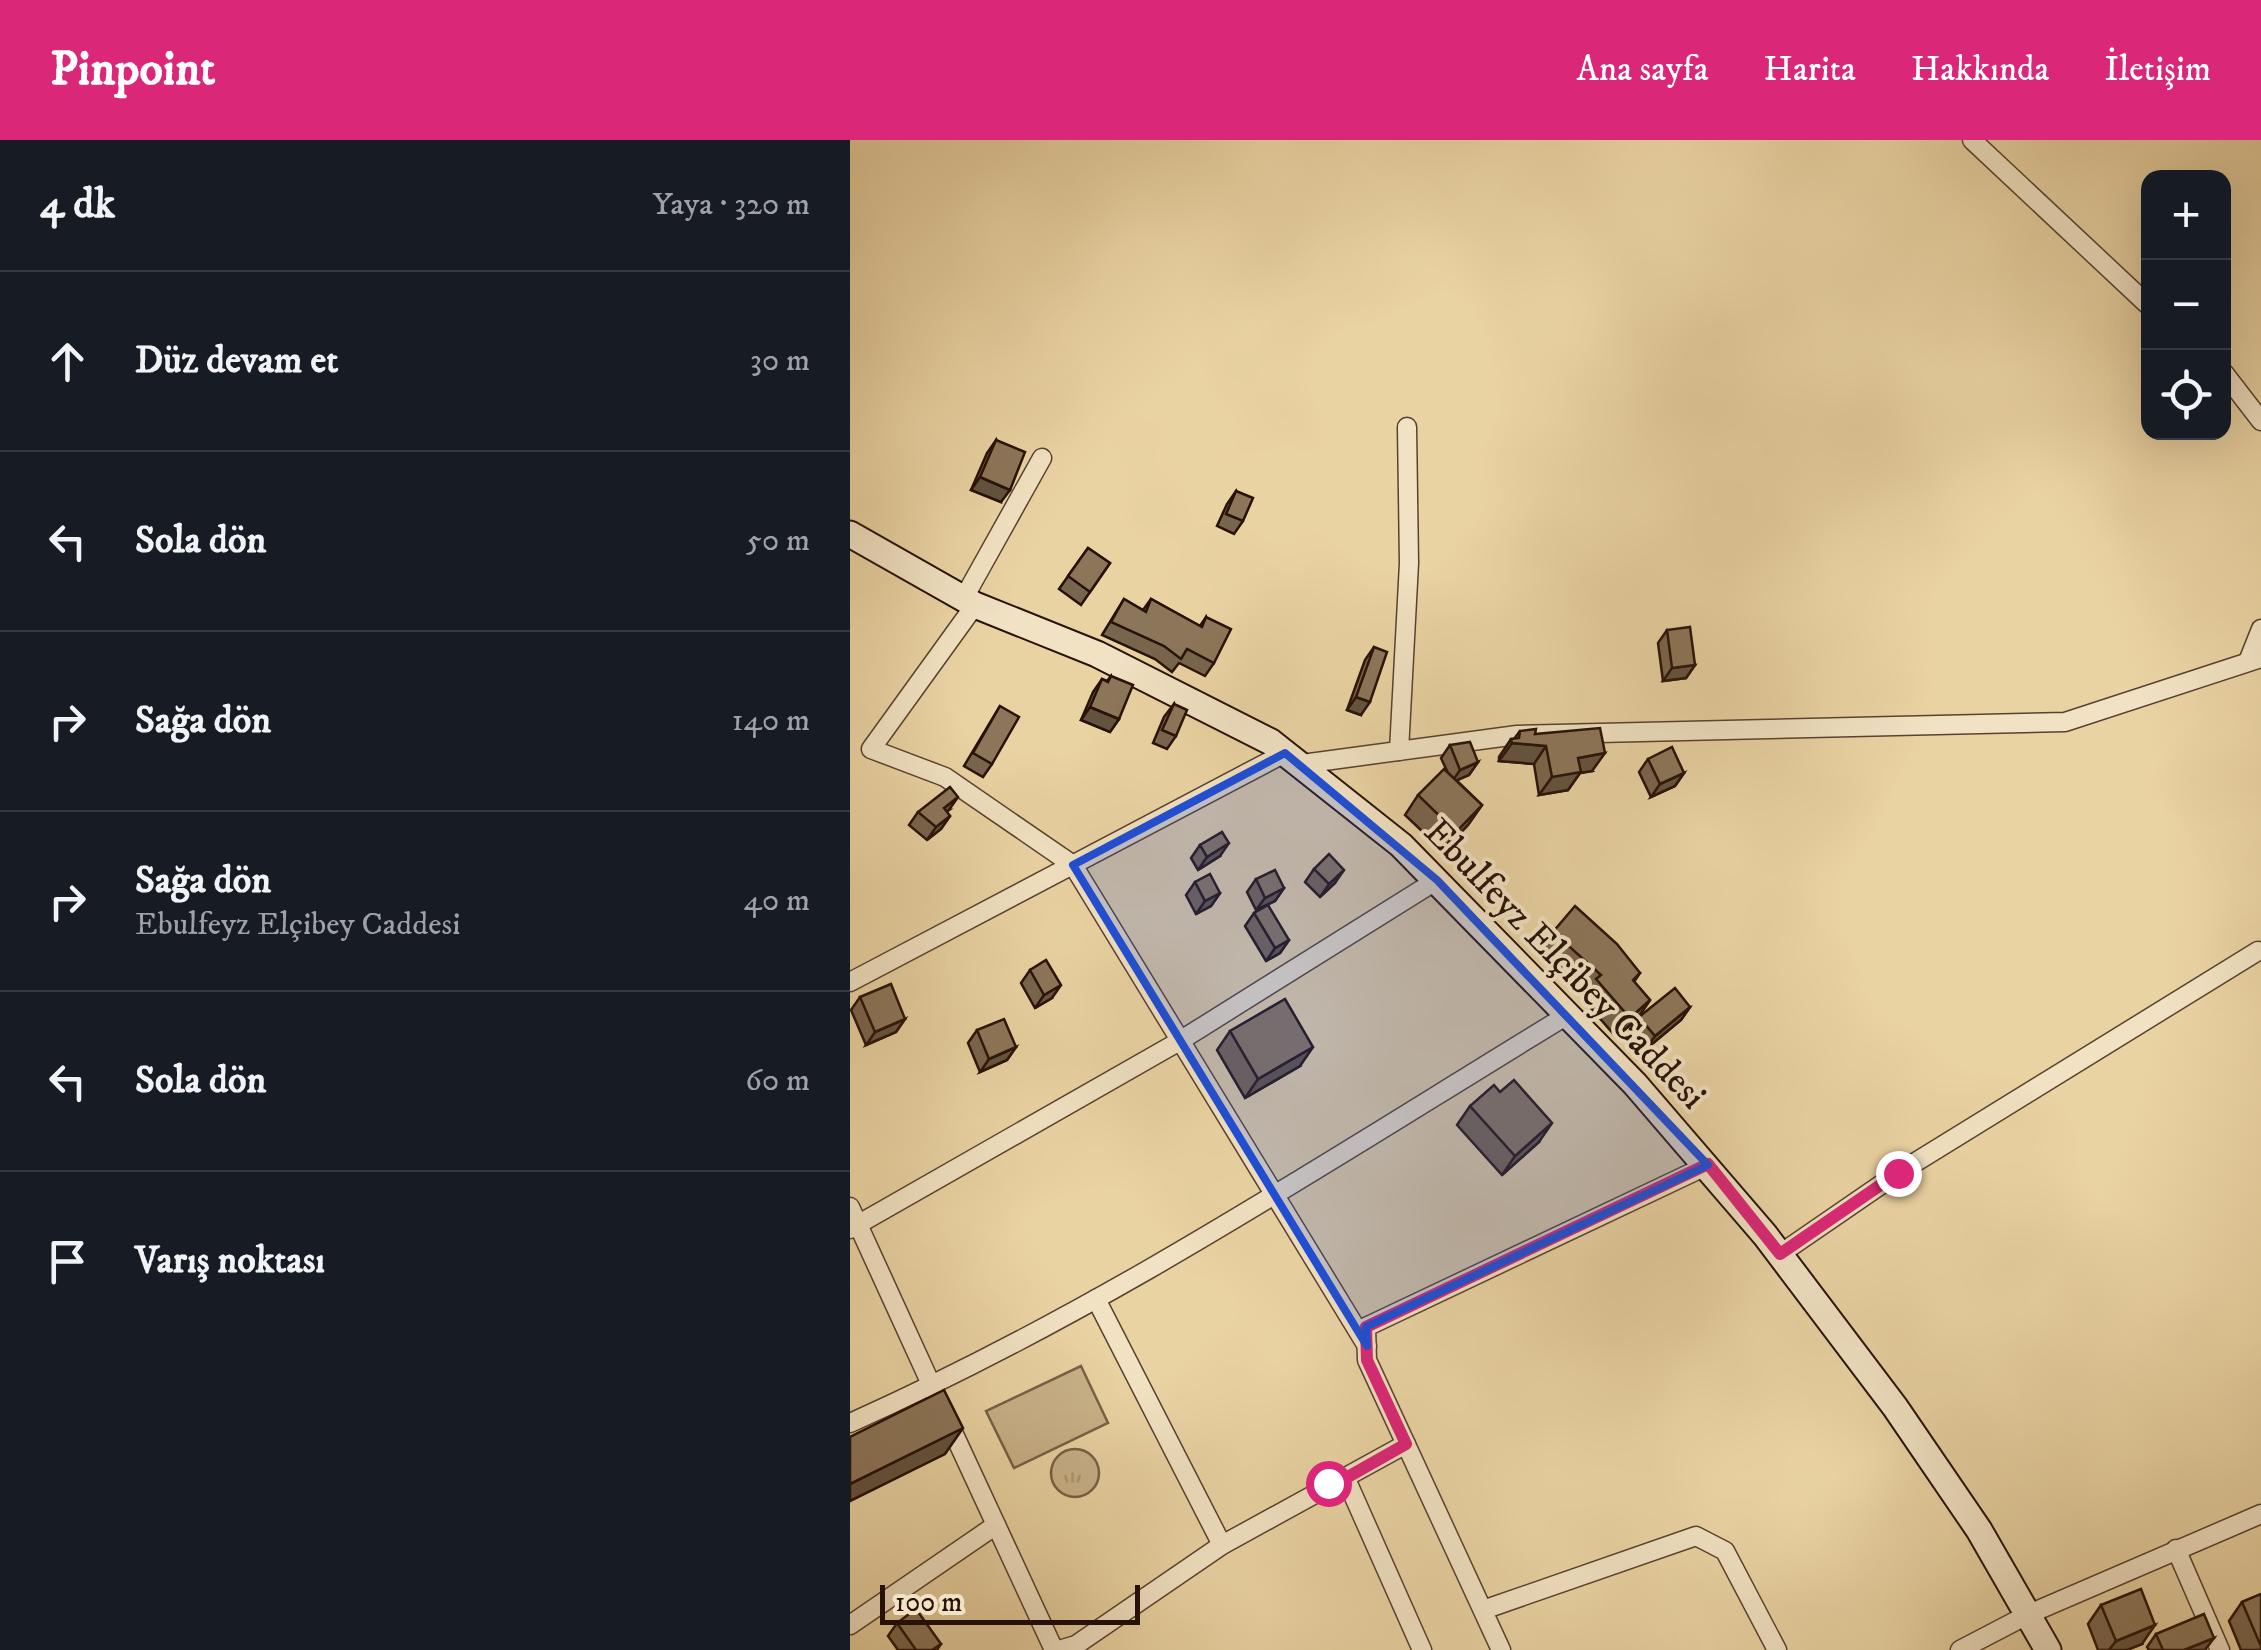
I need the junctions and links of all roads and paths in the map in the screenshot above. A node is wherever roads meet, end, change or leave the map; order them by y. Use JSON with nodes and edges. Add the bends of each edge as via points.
{"nodes":[{"id":1,"x":1972,"y":140,"type":"edge"},
{"id":2,"x":2141,"y":298,"type":"edge"},
{"id":3,"x":2231,"y":383,"type":"edge"},
{"id":4,"x":2261,"y":421,"type":"edge"},
{"id":5,"x":1407,"y":427,"type":"dead end"},
{"id":6,"x":1042,"y":458,"type":"dead end"},
{"id":7,"x":850,"y":534,"type":"edge"},
{"id":8,"x":970,"y":600,"type":"junction"},
{"id":9,"x":2261,"y":629,"type":"edge"},
{"id":10,"x":2255,"y":658,"type":"edge"},
{"id":11,"x":1399,"y":751,"type":"junction"},
{"id":12,"x":1294,"y":759,"type":"junction"},
{"id":13,"x":1072,"y":864,"type":"junction"},
{"id":14,"x":1437,"y":880,"type":"junction"},
{"id":15,"x":2258,"y":952,"type":"dead end"},
{"id":16,"x":850,"y":982,"type":"edge"},
{"id":17,"x":1569,"y":1014,"type":"junction"},
{"id":18,"x":1178,"y":1042,"type":"junction"},
{"id":19,"x":1708,"y":1164,"type":"junction"},
{"id":20,"x":1273,"y":1194,"type":"junction"},
{"id":21,"x":853,"y":1220,"type":"edge"},
{"id":22,"x":1780,"y":1254,"type":"junction"},
{"id":23,"x":1096,"y":1299,"type":"junction"},
{"id":24,"x":1367,"y":1346,"type":"junction"},
{"id":25,"x":932,"y":1386,"type":"junction"},
{"id":26,"x":850,"y":1423,"type":"edge"},
{"id":27,"x":1406,"y":1444,"type":"junction"},
{"id":28,"x":1346,"y":1478,"type":"junction"},
{"id":29,"x":2261,"y":1514,"type":"edge"},
{"id":30,"x":996,"y":1525,"type":"junction"},
{"id":31,"x":1222,"y":1545,"type":"junction"},
{"id":32,"x":2176,"y":1548,"type":"junction"},
{"id":33,"x":1483,"y":1610,"type":"junction"},
{"id":34,"x":2028,"y":1614,"type":"junction"},
{"id":35,"x":850,"y":1625,"type":"edge"},
{"id":36,"x":1057,"y":1650,"type":"edge"},
{"id":37,"x":1422,"y":1650,"type":"edge"},
{"id":38,"x":1502,"y":1650,"type":"edge"},
{"id":39,"x":1777,"y":1650,"type":"edge"},
{"id":40,"x":1960,"y":1650,"type":"edge"},
{"id":41,"x":2048,"y":1650,"type":"edge"},
{"id":42,"x":2220,"y":1650,"type":"edge"}],
"edges":[{"from":1,"to":2,"type":"street"},
{"from":3,"to":4,"type":"street"},
{"from":5,"to":11,"type":"street","via":[[1409,563]]},
{"from":6,"to":8,"type":"street"},
{"from":7,"to":8,"type":"street","name":"Ebulfeyz Elçibey Caddesi"},
{"from":8,"to":12,"type":"street","name":"Ebulfeyz Elçibey Caddesi","via":[[1097,654]]},
{"from":8,"to":13,"type":"street","via":[[871,750],[945,777]]},
{"from":9,"to":10,"type":"street"},
{"from":10,"to":11,"type":"street","via":[[2065,722],[1517,734]]},
{"from":11,"to":12,"type":"street"},
{"from":12,"to":13,"type":"street"},
{"from":12,"to":14,"type":"street","name":"Ebulfeyz Elçibey Caddesi"},
{"from":13,"to":16,"type":"street"},
{"from":13,"to":18,"type":"street"},
{"from":14,"to":17,"type":"street","name":"Ebulfeyz Elçibey Caddesi"},
{"from":14,"to":18,"type":"street"},
{"from":15,"to":22,"type":"street","via":[[1898,1173]]},
{"from":17,"to":19,"type":"street","name":"Ebulfeyz Elçibey Caddesi"},
{"from":17,"to":20,"type":"street"},
{"from":18,"to":20,"type":"street"},
{"from":18,"to":21,"type":"street"},
{"from":19,"to":22,"type":"street","name":"Ebulfeyz Elçibey Caddesi"},
{"from":19,"to":24,"type":"street","via":[[1366,1327]]},
{"from":20,"to":23,"type":"street"},
{"from":20,"to":24,"type":"street"},
{"from":21,"to":25,"type":"street"},
{"from":22,"to":34,"type":"street","name":"Ebulfeyz Elçibey Caddesi","via":[[1895,1406]]},
{"from":23,"to":25,"type":"street"},
{"from":23,"to":31,"type":"street"},
{"from":24,"to":27,"type":"street","via":[[1367,1360]]},
{"from":25,"to":26,"type":"street"},
{"from":25,"to":30,"type":"street"},
{"from":27,"to":28,"type":"street"},
{"from":27,"to":33,"type":"street"},
{"from":28,"to":31,"type":"street"},
{"from":28,"to":37,"type":"street"},
{"from":29,"to":32,"type":"street"},
{"from":30,"to":35,"type":"street"},
{"from":30,"to":36,"type":"street"},
{"from":31,"to":36,"type":"street","via":[[1076,1646]]},
{"from":32,"to":34,"type":"street"},
{"from":32,"to":42,"type":"street"},
{"from":33,"to":38,"type":"street"},
{"from":33,"to":39,"type":"street","via":[[1696,1536],[1725,1551]]},
{"from":34,"to":40,"type":"street"},
{"from":34,"to":41,"type":"street","name":"Ebulfeyz Elçibey Caddesi"}]}
